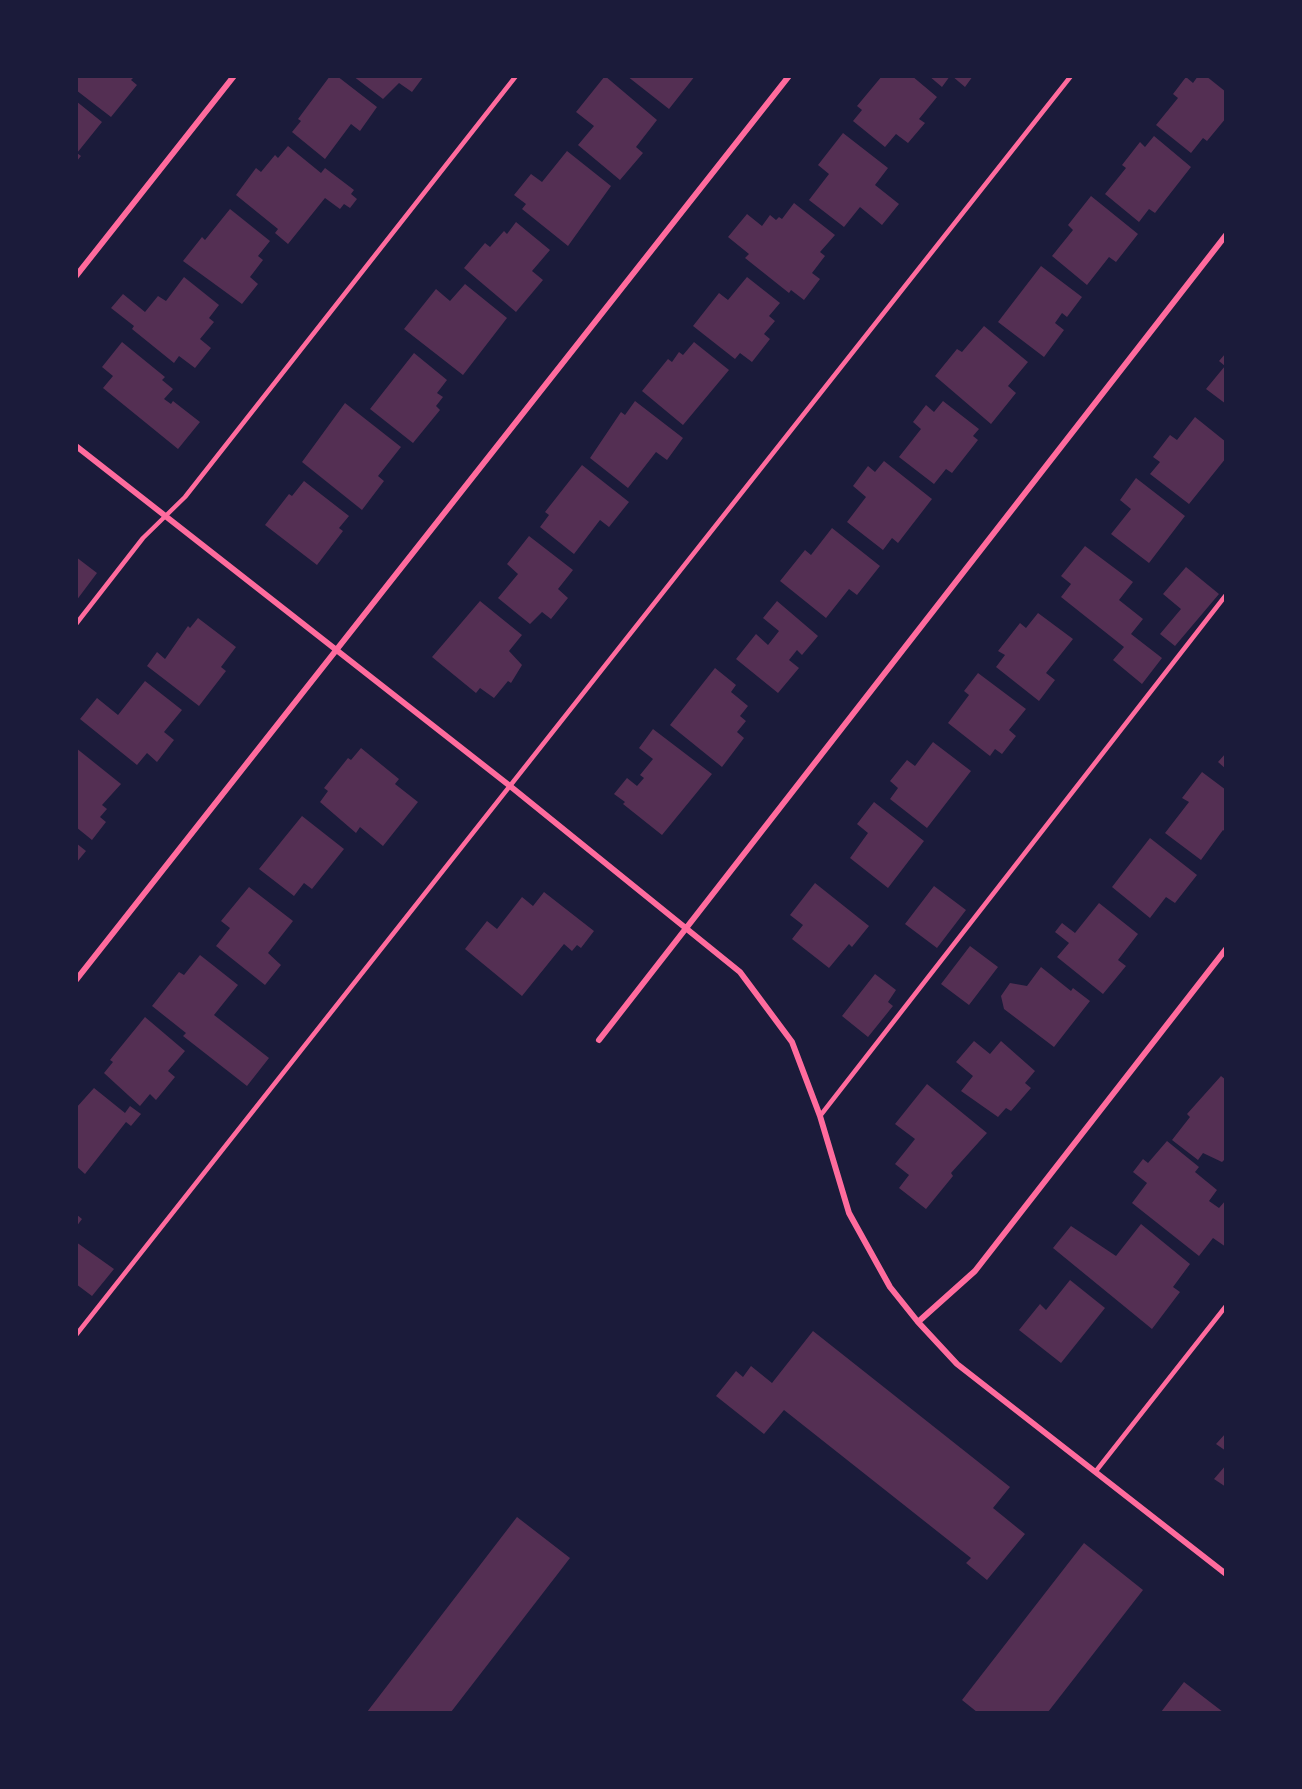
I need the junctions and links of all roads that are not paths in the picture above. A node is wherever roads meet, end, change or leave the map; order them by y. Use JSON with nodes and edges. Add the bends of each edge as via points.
{"nodes":[{"id":1,"x":234,"y":76,"type":"edge"},
{"id":2,"x":516,"y":76,"type":"edge"},
{"id":3,"x":789,"y":76,"type":"edge"},
{"id":4,"x":1071,"y":76,"type":"edge"},
{"id":5,"x":1226,"y":236,"type":"edge"},
{"id":6,"x":76,"y":276,"type":"edge"},
{"id":7,"x":76,"y":446,"type":"edge"},
{"id":8,"x":165,"y":517,"type":"junction"},
{"id":9,"x":1226,"y":595,"type":"edge"},
{"id":10,"x":76,"y":624,"type":"edge"},
{"id":11,"x":336,"y":652,"type":"junction"},
{"id":12,"x":510,"y":786,"type":"junction"},
{"id":13,"x":685,"y":927,"type":"junction"},
{"id":14,"x":1226,"y":949,"type":"edge"},
{"id":15,"x":76,"y":980,"type":"edge"},
{"id":16,"x":599,"y":1040,"type":"dead end"},
{"id":17,"x":820,"y":1116,"type":"junction"},
{"id":18,"x":1226,"y":1306,"type":"edge"},
{"id":19,"x":918,"y":1322,"type":"junction"},
{"id":20,"x":76,"y":1335,"type":"edge"},
{"id":21,"x":1096,"y":1471,"type":"junction"},
{"id":22,"x":1226,"y":1574,"type":"edge"}],
"edges":[{"from":1,"to":6,"type":"street"},
{"from":2,"to":8,"type":"lane"},
{"from":3,"to":11,"type":"street"},
{"from":4,"to":12,"type":"lane"},
{"from":5,"to":13,"type":"street"},
{"from":7,"to":8,"type":"street"},
{"from":8,"to":10,"type":"lane","via":[[143,538]]},
{"from":8,"to":11,"type":"street"},
{"from":9,"to":17,"type":"lane"},
{"from":11,"to":12,"type":"street"},
{"from":11,"to":15,"type":"street"},
{"from":12,"to":13,"type":"street"},
{"from":12,"to":20,"type":"lane"},
{"from":13,"to":16,"type":"street"},
{"from":13,"to":17,"type":"street","via":[[740,972],[792,1042]]},
{"from":14,"to":19,"type":"street","via":[[975,1271]]},
{"from":17,"to":19,"type":"street","via":[[849,1213],[890,1287]]},
{"from":18,"to":21,"type":"lane"},
{"from":19,"to":21,"type":"street","via":[[957,1364]]},
{"from":21,"to":22,"type":"street"}]}
